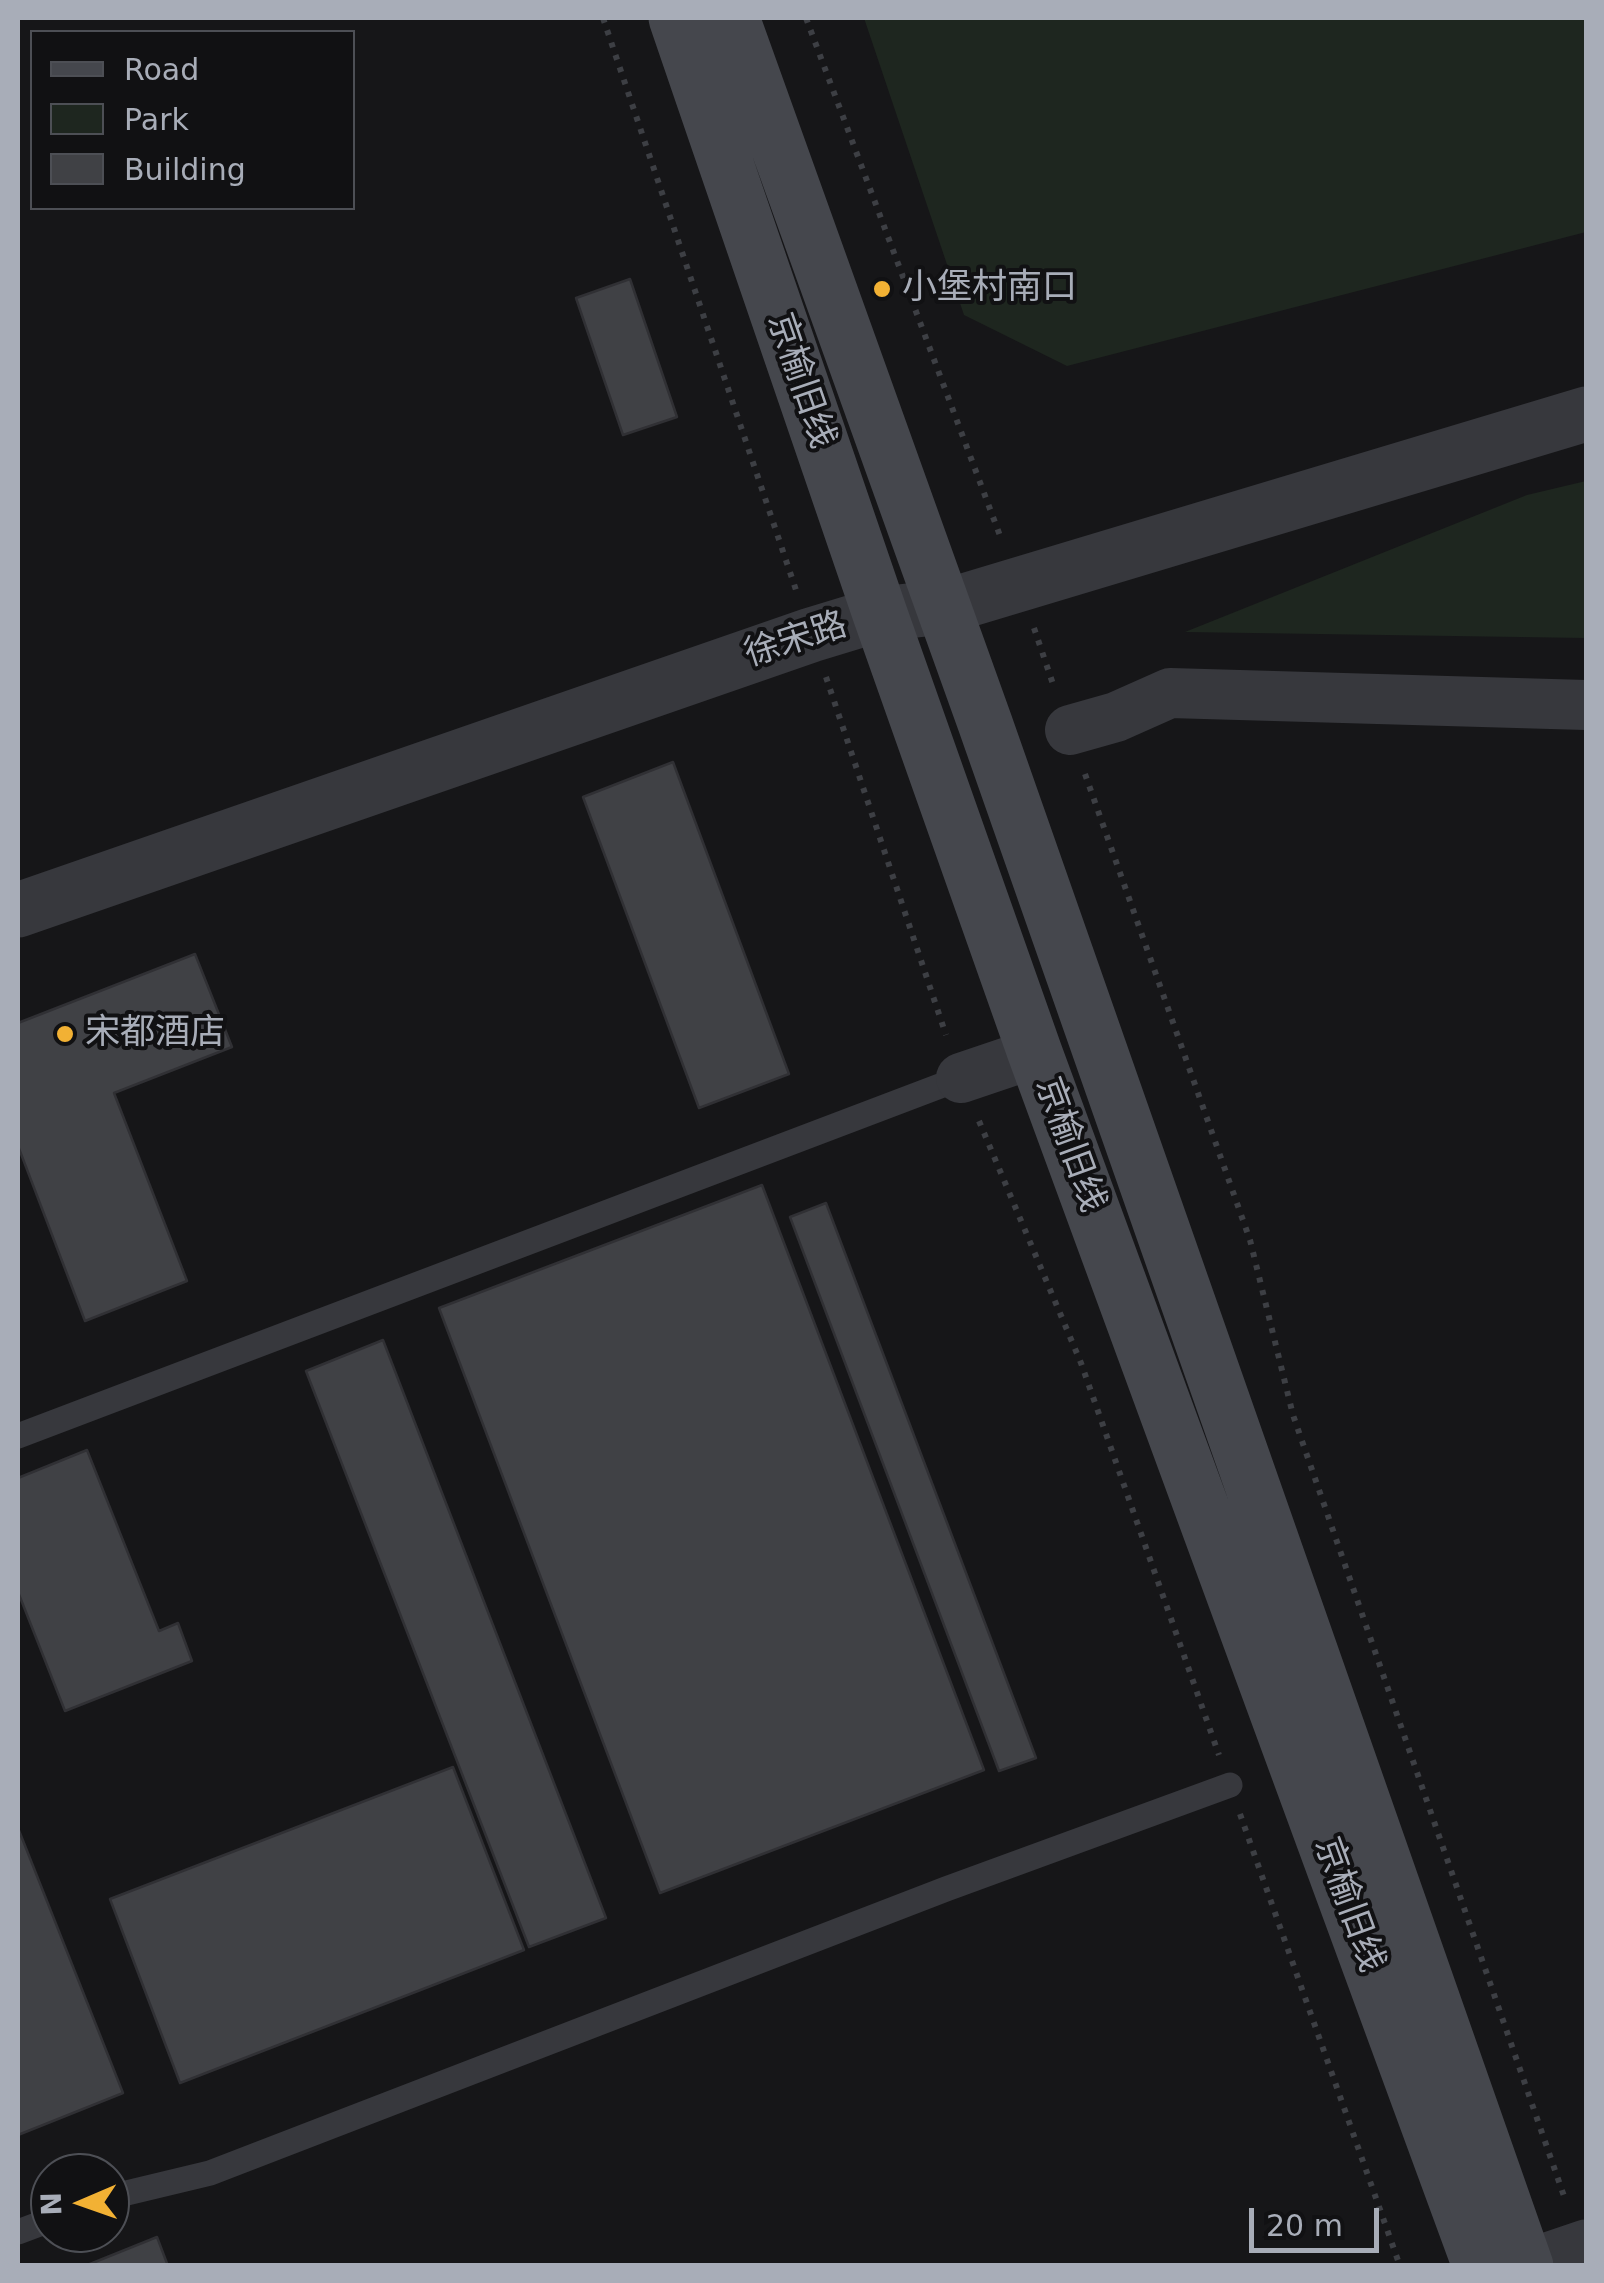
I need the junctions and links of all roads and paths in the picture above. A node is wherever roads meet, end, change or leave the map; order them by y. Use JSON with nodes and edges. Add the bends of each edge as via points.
{"nodes":[{"id":1,"x":604,"y":18,"type":"edge"},
{"id":2,"x":676,"y":18,"type":"edge"},
{"id":3,"x":732,"y":18,"type":"edge"},
{"id":4,"x":806,"y":18,"type":"edge"},
{"id":5,"x":1586,"y":414,"type":"edge"},
{"id":6,"x":1019,"y":585,"type":"junction"},
{"id":7,"x":944,"y":607,"type":"junction"},
{"id":8,"x":880,"y":614,"type":"junction"},
{"id":9,"x":811,"y":635,"type":"junction"},
{"id":10,"x":1586,"y":706,"type":"edge"},
{"id":11,"x":1070,"y":730,"type":"junction"},
{"id":12,"x":18,"y":910,"type":"edge"},
{"id":13,"x":1035,"y":1053,"type":"junction"},
{"id":14,"x":961,"y":1078,"type":"junction"},
{"id":15,"x":18,"y":1436,"type":"edge"},
{"id":16,"x":1230,"y":1786,"type":"junction"},
{"id":17,"x":130,"y":2192,"type":"edge"},
{"id":18,"x":1584,"y":2248,"type":"edge"},
{"id":19,"x":1400,"y":2266,"type":"edge"},
{"id":20,"x":1480,"y":2266,"type":"edge"},
{"id":21,"x":1528,"y":2266,"type":"edge"}],
"edges":[{"from":1,"to":9,"type":"path","name":"京榆旧线"},
{"from":2,"to":8,"type":"main road","name":"京榆旧线"},
{"from":3,"to":7,"type":"main road","name":"京榆旧线"},
{"from":4,"to":6,"type":"path"},
{"from":5,"to":6,"type":"street","name":"徐宋路"},
{"from":6,"to":7,"type":"street","name":"徐宋路"},
{"from":6,"to":11,"type":"path"},
{"from":7,"to":8,"type":"street","name":"徐宋路"},
{"from":7,"to":21,"type":"main road","name":"京榆旧线"},
{"from":8,"to":9,"type":"street","name":"徐宋路"},
{"from":8,"to":13,"type":"main road","name":"京榆旧线"},
{"from":9,"to":12,"type":"street","name":"徐宋路"},
{"from":9,"to":14,"type":"path","name":"京榆旧线"},
{"from":10,"to":11,"type":"street","via":[[1170,693]]},
{"from":11,"to":18,"type":"path","via":[[1250,1240],[1292,1415]]},
{"from":13,"to":14,"type":"street"},
{"from":13,"to":20,"type":"main road","name":"京榆旧线"},
{"from":14,"to":15,"type":"lane"},
{"from":14,"to":16,"type":"path","name":"京榆旧线","via":[[1080,1363]]},
{"from":16,"to":17,"type":"lane","via":[[210,2173]]},
{"from":16,"to":19,"type":"path","name":"京榆旧线"},
{"from":18,"to":21,"type":"street"}]}
